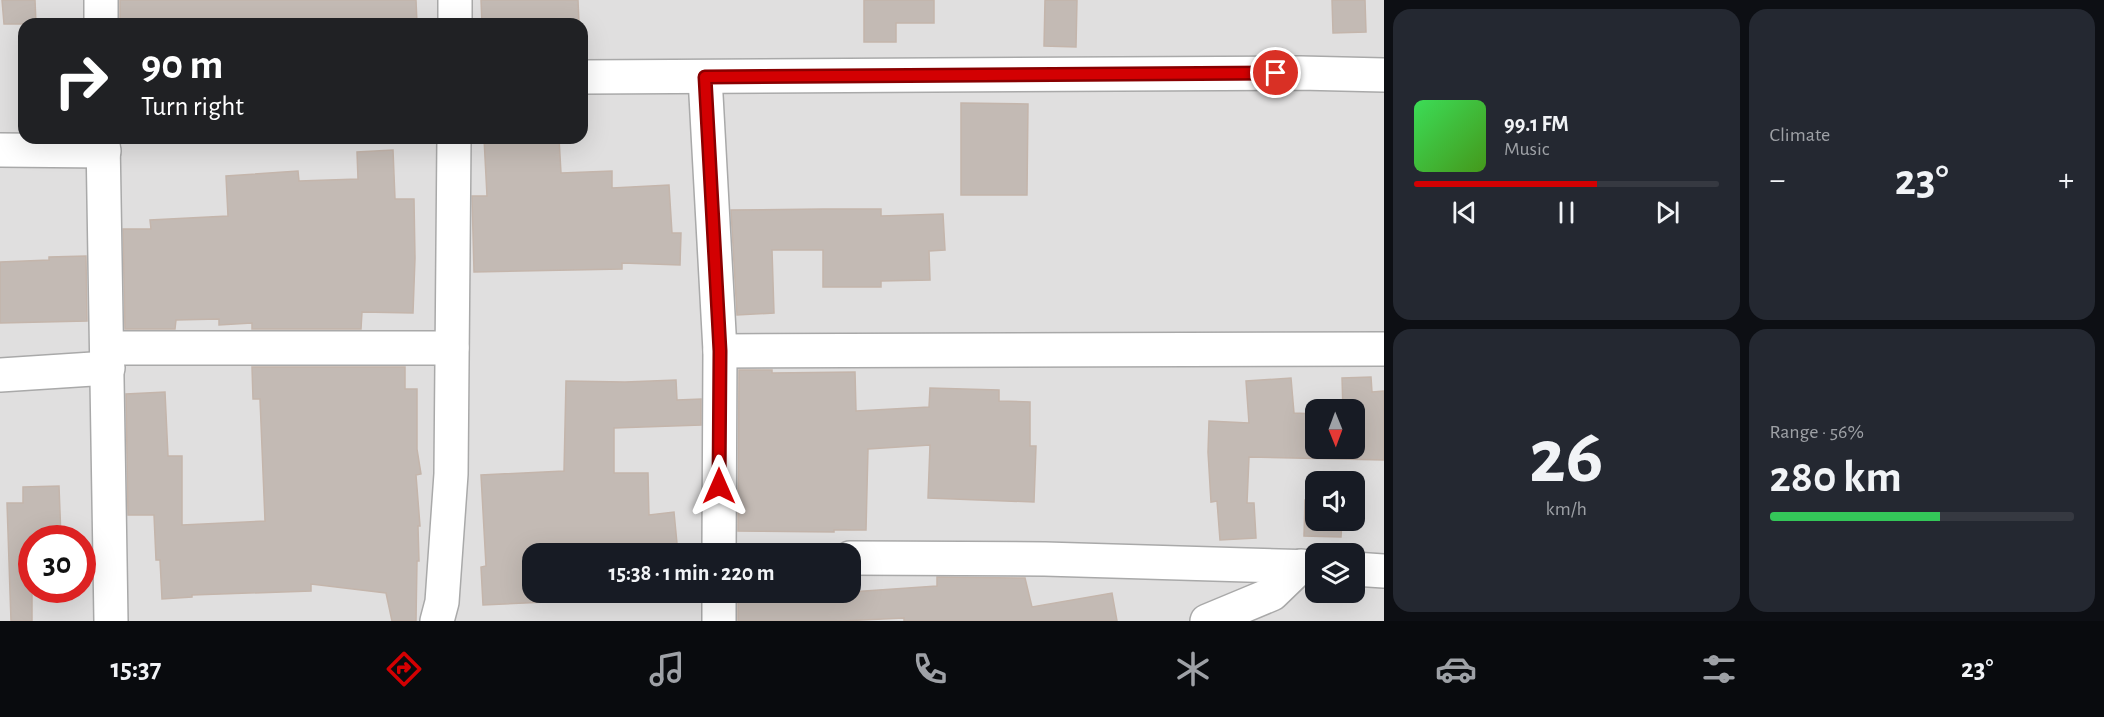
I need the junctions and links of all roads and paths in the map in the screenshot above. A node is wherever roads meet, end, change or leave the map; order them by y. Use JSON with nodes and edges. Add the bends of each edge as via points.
{"nodes":[{"id":1,"x":101,"y":0,"type":"edge"},
{"id":2,"x":455,"y":0,"type":"edge"},
{"id":3,"x":101,"y":18,"type":"edge"},
{"id":4,"x":455,"y":18,"type":"edge"},
{"id":5,"x":1384,"y":75,"type":"edge"},
{"id":6,"x":588,"y":77,"type":"edge"},
{"id":7,"x":705,"y":77,"type":"junction"},
{"id":8,"x":104,"y":144,"type":"edge"},
{"id":9,"x":454,"y":144,"type":"edge"},
{"id":10,"x":0,"y":150,"type":"edge"},
{"id":11,"x":452,"y":348,"type":"junction"},
{"id":12,"x":1384,"y":349,"type":"edge"},
{"id":13,"x":720,"y":351,"type":"junction"},
{"id":14,"x":108,"y":358,"type":"junction"},
{"id":15,"x":0,"y":375,"type":"edge"},
{"id":16,"x":719,"y":543,"type":"edge"},
{"id":17,"x":861,"y":558,"type":"edge"},
{"id":18,"x":1305,"y":567,"type":"edge"},
{"id":19,"x":1305,"y":569,"type":"edge"},
{"id":20,"x":1365,"y":570,"type":"edge"},
{"id":21,"x":1384,"y":571,"type":"edge"},
{"id":22,"x":719,"y":603,"type":"edge"},
{"id":23,"x":111,"y":621,"type":"edge"},
{"id":24,"x":437,"y":621,"type":"edge"},
{"id":25,"x":719,"y":621,"type":"edge"},
{"id":26,"x":1207,"y":621,"type":"edge"}],
"edges":[{"from":1,"to":3,"type":"street"},
{"from":2,"to":4,"type":"street"},
{"from":5,"to":7,"type":"street"},
{"from":6,"to":7,"type":"street"},
{"from":7,"to":13,"type":"street"},
{"from":8,"to":10,"type":"street"},
{"from":8,"to":14,"type":"street"},
{"from":9,"to":11,"type":"street"},
{"from":11,"to":14,"type":"street"},
{"from":11,"to":24,"type":"street","via":[[451,474],[442,602]]},
{"from":12,"to":13,"type":"street"},
{"from":13,"to":16,"type":"street"},
{"from":14,"to":15,"type":"street"},
{"from":14,"to":23,"type":"street"},
{"from":17,"to":18,"type":"street"},
{"from":19,"to":26,"type":"street","via":[[1272,594]]},
{"from":20,"to":21,"type":"street"},
{"from":22,"to":25,"type":"street"}]}
